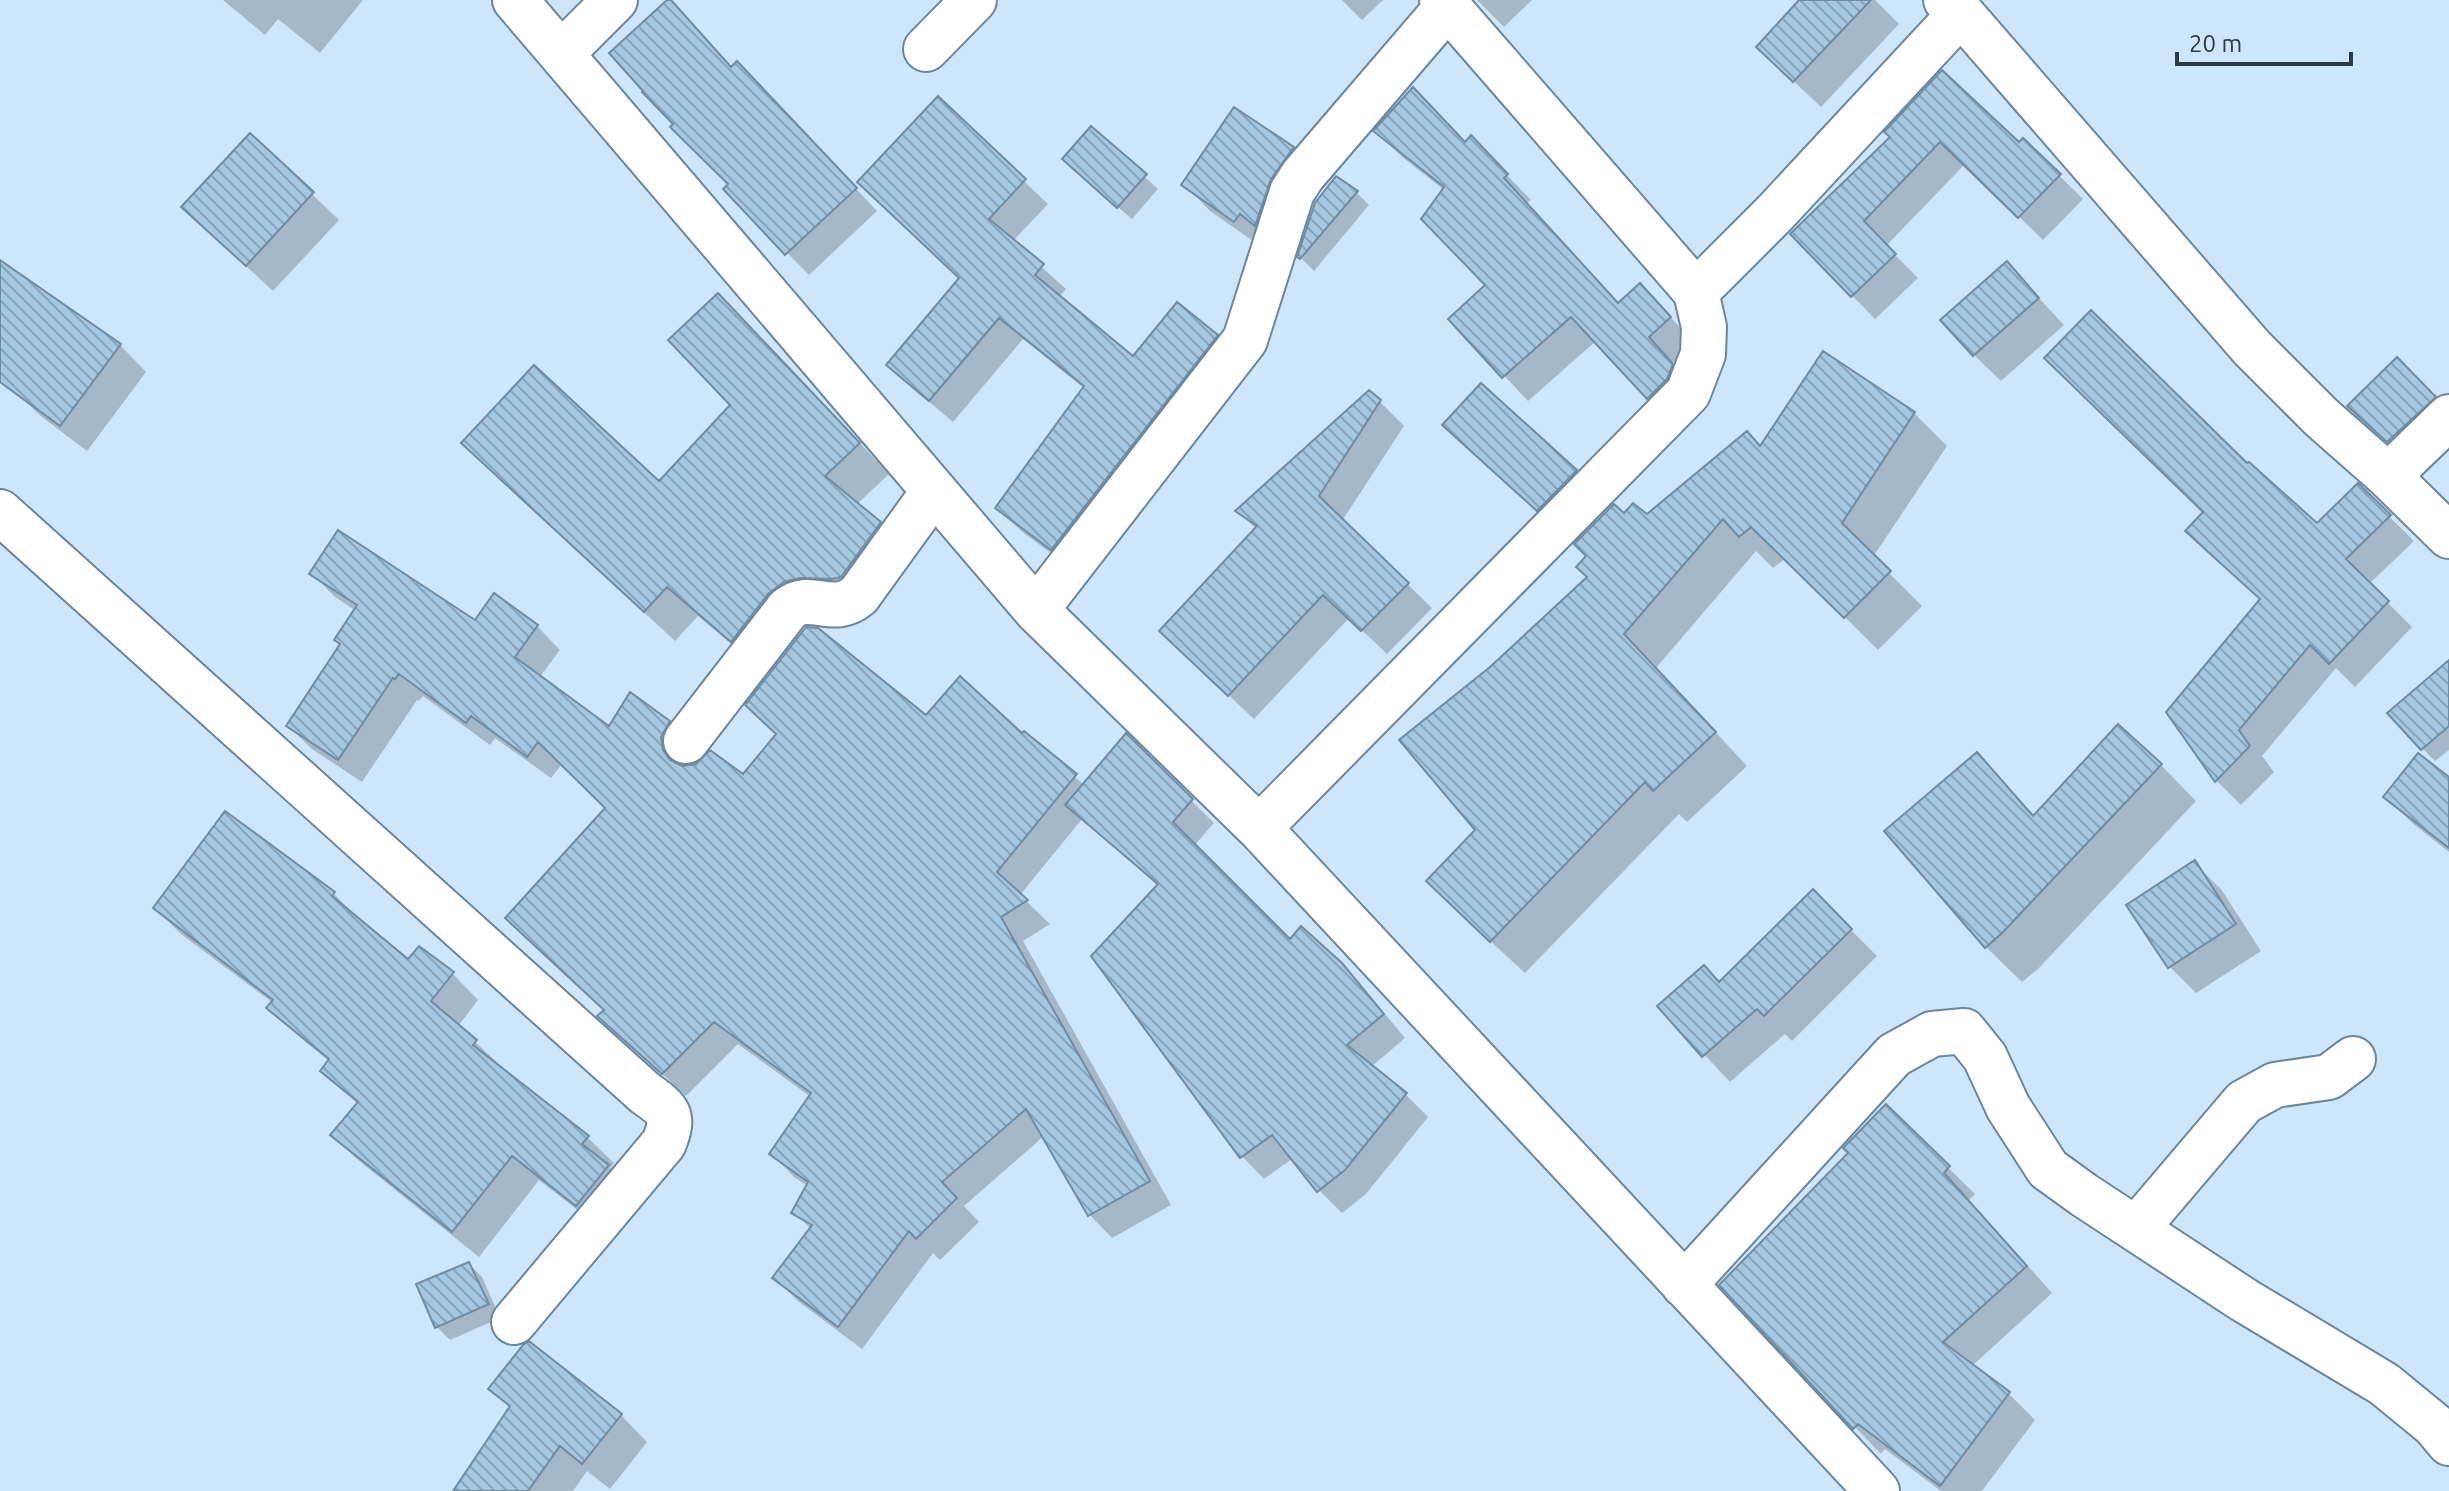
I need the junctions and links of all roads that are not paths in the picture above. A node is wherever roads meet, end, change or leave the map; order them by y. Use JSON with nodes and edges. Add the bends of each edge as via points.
{"nodes":[{"id":1,"x":515,"y":0,"type":"edge"},
{"id":2,"x":615,"y":0,"type":"edge"},
{"id":3,"x":974,"y":0,"type":"edge"},
{"id":4,"x":1445,"y":3,"type":"edge"},
{"id":5,"x":1953,"y":7,"type":"edge"},
{"id":6,"x":926,"y":49,"type":"dead end"},
{"id":7,"x":561,"y":54,"type":"junction"},
{"id":8,"x":1696,"y":292,"type":"junction"},
{"id":9,"x":2449,"y":417,"type":"edge"},
{"id":10,"x":2388,"y":476,"type":"junction"},
{"id":11,"x":934,"y":491,"type":"junction"},
{"id":12,"x":0,"y":512,"type":"edge"},
{"id":13,"x":2449,"y":536,"type":"edge"},
{"id":14,"x":1036,"y":610,"type":"junction"},
{"id":15,"x":686,"y":741,"type":"dead end"},
{"id":16,"x":1259,"y":828,"type":"junction"},
{"id":17,"x":2353,"y":1059,"type":"dead end"},
{"id":18,"x":2136,"y":1229,"type":"junction"},
{"id":19,"x":1684,"y":1285,"type":"junction"},
{"id":20,"x":514,"y":1322,"type":"dead end"},
{"id":21,"x":2449,"y":1443,"type":"edge"},
{"id":22,"x":1877,"y":1491,"type":"edge"}],
"edges":[{"from":1,"to":7,"type":"street"},
{"from":2,"to":7,"type":"street"},
{"from":3,"to":6,"type":"street"},
{"from":4,"to":8,"type":"street"},
{"from":4,"to":14,"type":"street","via":[[1292,192],[1245,340]]},
{"from":5,"to":8,"type":"street","via":[[1775,213]]},
{"from":5,"to":10,"type":"street","via":[[2252,348]]},
{"from":7,"to":11,"type":"street"},
{"from":8,"to":16,"type":"street","via":[[1704,327],[1703,354],[1688,393]]},
{"from":9,"to":10,"type":"street"},
{"from":10,"to":13,"type":"street"},
{"from":11,"to":14,"type":"street"},
{"from":11,"to":15,"type":"street","via":[[850,603],[801,601],[788,609]]},
{"from":12,"to":20,"type":"street","via":[[666,1108],[671,1125],[664,1143]]},
{"from":14,"to":16,"type":"street"},
{"from":16,"to":19,"type":"street"},
{"from":17,"to":18,"type":"street","via":[[2329,1077],[2275,1085],[2244,1102]]},
{"from":18,"to":19,"type":"street","via":[[2048,1169],[2008,1107],[1985,1057],[1964,1031],[1932,1034],[1894,1055]]},
{"from":18,"to":21,"type":"street","via":[[2384,1384]]},
{"from":19,"to":22,"type":"street"}]}
